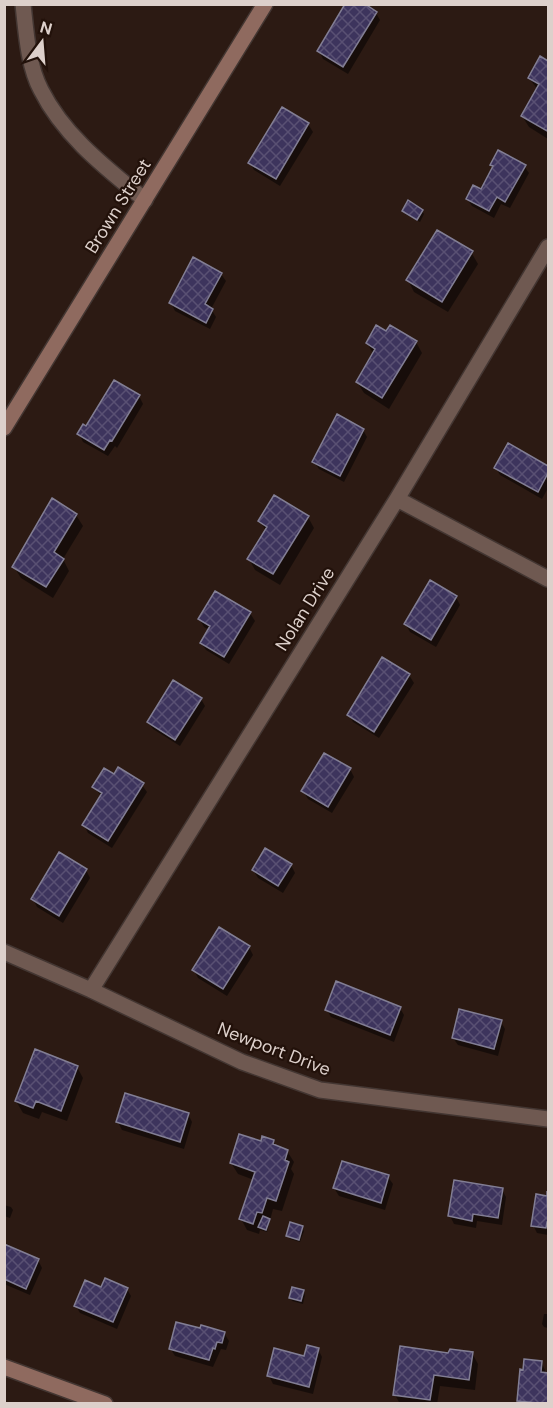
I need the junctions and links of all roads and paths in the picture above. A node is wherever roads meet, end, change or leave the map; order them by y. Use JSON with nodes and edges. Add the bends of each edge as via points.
{"nodes":[{"id":1,"x":23,"y":4,"type":"edge"},
{"id":2,"x":265,"y":4,"type":"edge"},
{"id":3,"x":145,"y":200,"type":"junction"},
{"id":4,"x":549,"y":247,"type":"edge"},
{"id":5,"x":4,"y":428,"type":"edge"},
{"id":6,"x":397,"y":499,"type":"junction"},
{"id":7,"x":549,"y":579,"type":"edge"},
{"id":8,"x":4,"y":952,"type":"edge"},
{"id":9,"x":91,"y":990,"type":"junction"},
{"id":10,"x":549,"y":1119,"type":"edge"},
{"id":11,"x":4,"y":1367,"type":"edge"},
{"id":12,"x":105,"y":1404,"type":"edge"}],
"edges":[{"from":1,"to":3,"type":"street","via":[[28,47],[40,89],[60,120],[94,157]]},
{"from":2,"to":3,"type":"street","name":"Brown Street"},
{"from":3,"to":5,"type":"street","name":"Brown Street"},
{"from":4,"to":6,"type":"street","name":"Nolan Drive"},
{"from":6,"to":7,"type":"street"},
{"from":6,"to":9,"type":"street","name":"Nolan Drive"},
{"from":8,"to":9,"type":"street","name":"Newport Drive"},
{"from":9,"to":10,"type":"street","name":"Newport Drive","via":[[242,1062],[320,1090]]},
{"from":11,"to":12,"type":"street"}]}
